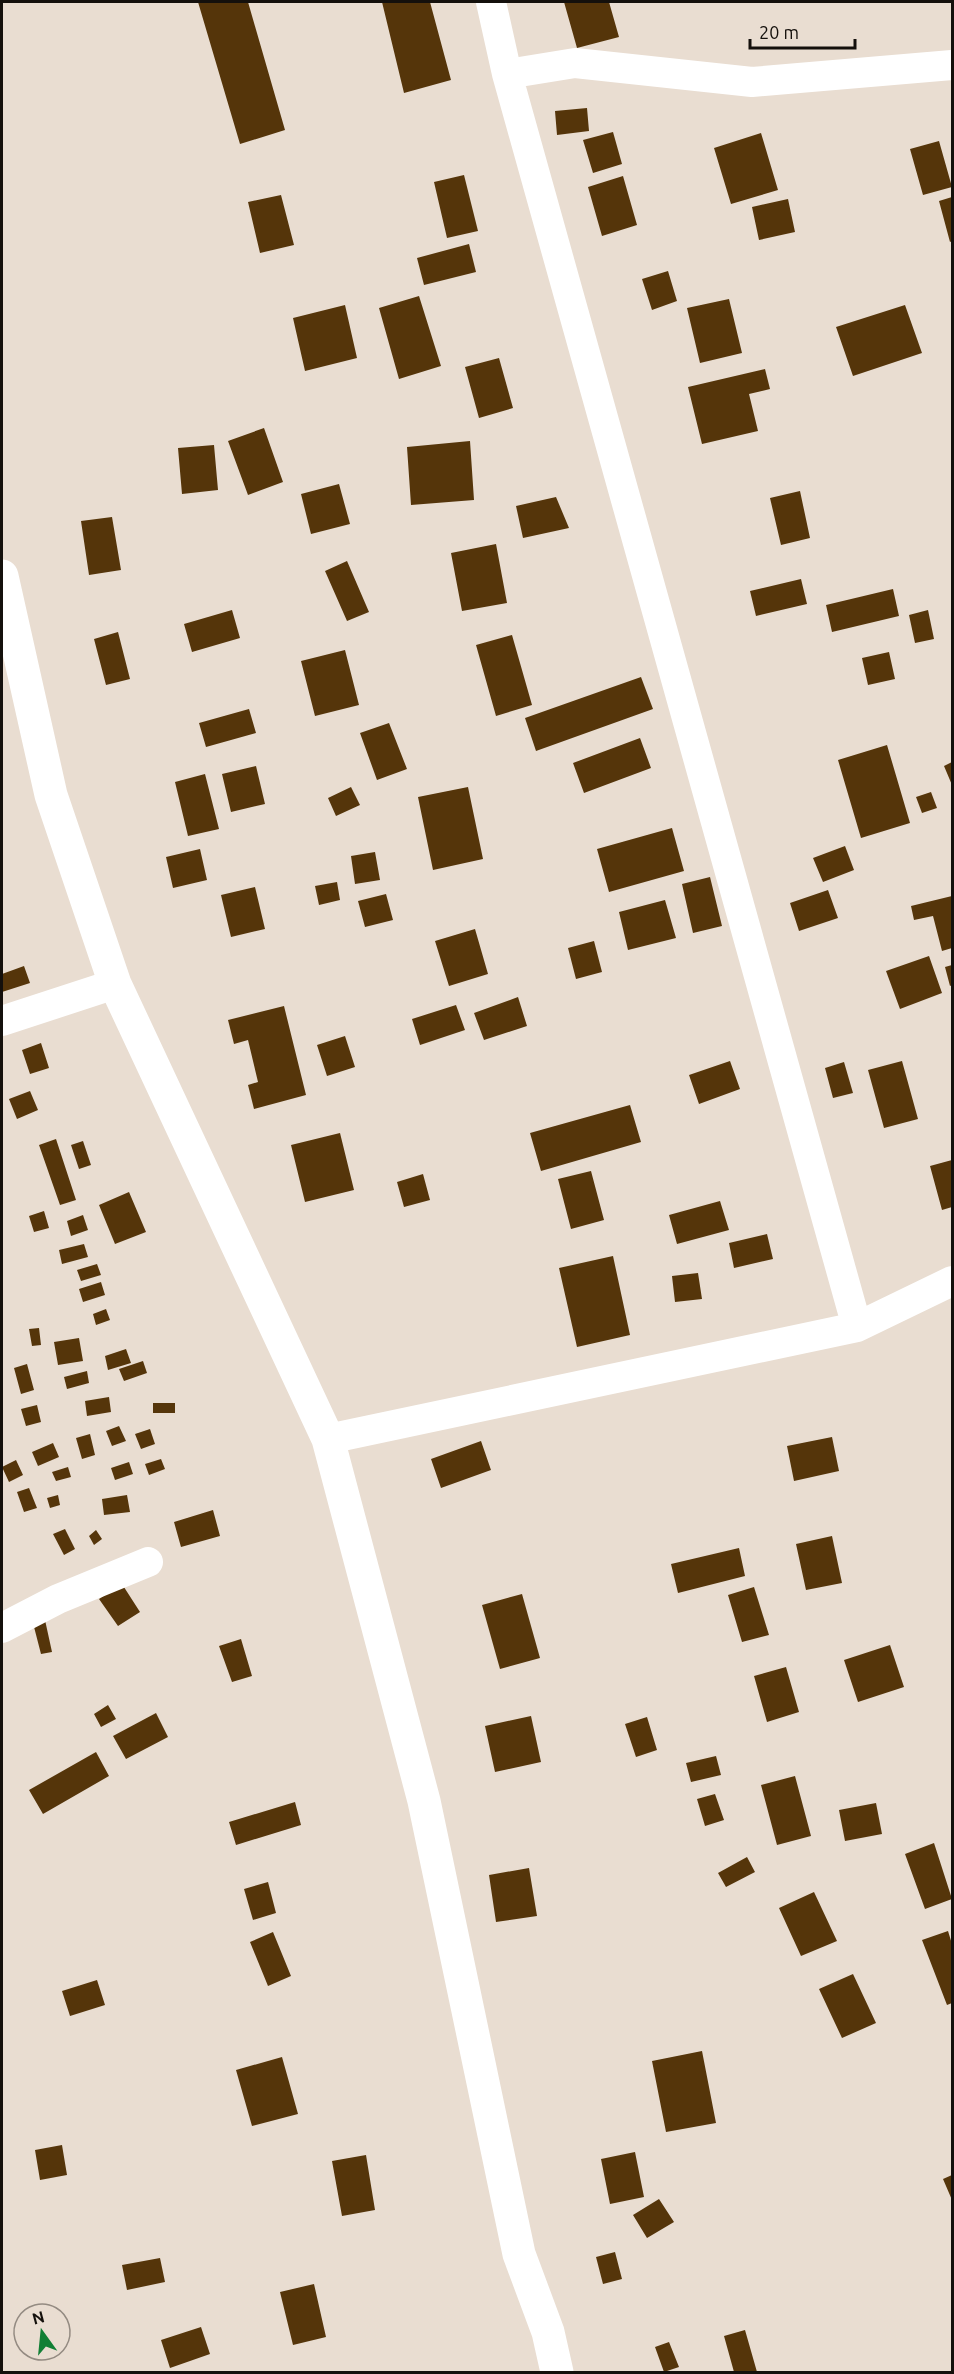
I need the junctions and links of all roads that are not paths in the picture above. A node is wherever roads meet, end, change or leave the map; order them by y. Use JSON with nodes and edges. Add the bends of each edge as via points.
{"nodes":[{"id":1,"x":491,"y":2,"type":"edge"},
{"id":2,"x":952,"y":65,"type":"edge"},
{"id":3,"x":507,"y":74,"type":"junction"},
{"id":4,"x":2,"y":576,"type":"edge"},
{"id":5,"x":115,"y":984,"type":"junction"},
{"id":6,"x":2,"y":1021,"type":"edge"},
{"id":7,"x":952,"y":1281,"type":"edge"},
{"id":8,"x":857,"y":1326,"type":"junction"},
{"id":9,"x":328,"y":1439,"type":"junction"},
{"id":10,"x":148,"y":1562,"type":"dead end"},
{"id":11,"x":2,"y":1628,"type":"edge"},
{"id":12,"x":557,"y":2373,"type":"edge"}],
"edges":[{"from":1,"to":3,"type":"street"},
{"from":2,"to":3,"type":"street","via":[[752,82],[575,63]]},
{"from":3,"to":8,"type":"street"},
{"from":4,"to":5,"type":"main road","via":[[51,795]]},
{"from":5,"to":6,"type":"street"},
{"from":5,"to":9,"type":"main road"},
{"from":7,"to":8,"type":"street"},
{"from":8,"to":9,"type":"street"},
{"from":9,"to":12,"type":"main road","via":[[424,1802],[519,2254],[548,2332]]},
{"from":10,"to":11,"type":"street","via":[[58,1599]]}]}
